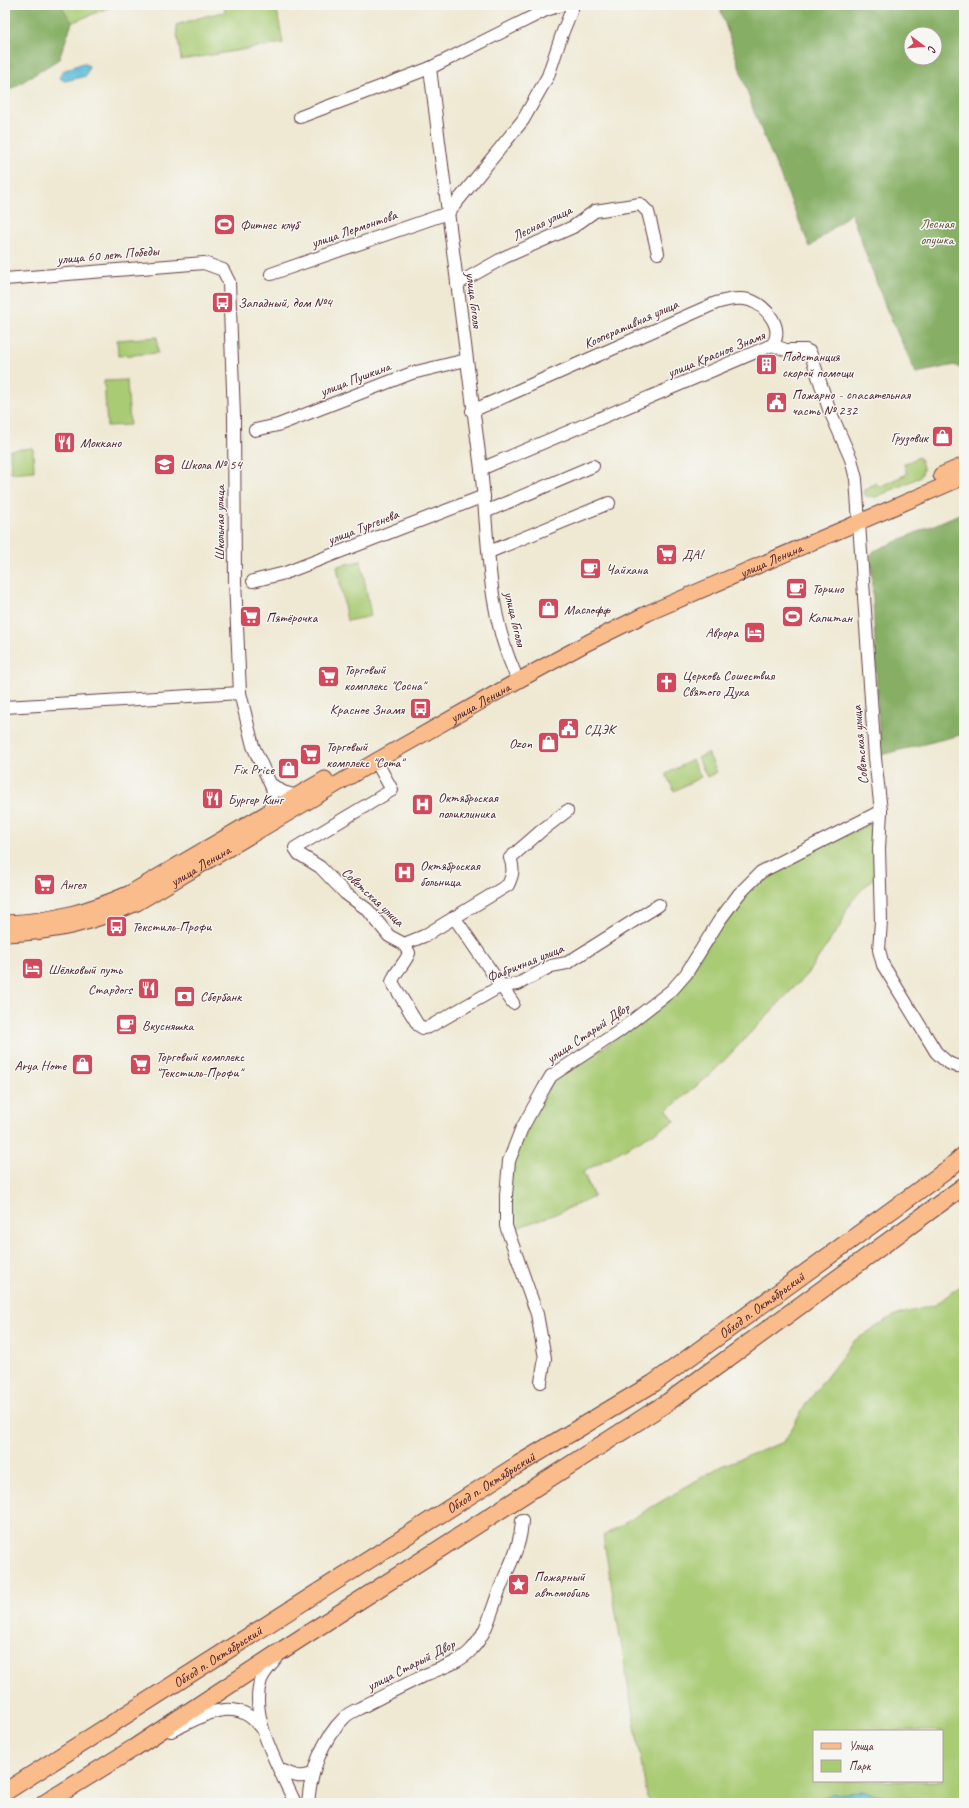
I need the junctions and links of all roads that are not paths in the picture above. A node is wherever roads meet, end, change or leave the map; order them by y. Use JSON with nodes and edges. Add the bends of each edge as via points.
{"nodes":[{"id":1,"x":561,"y":5,"type":"edge"},
{"id":2,"x":568,"y":5,"type":"edge"},
{"id":3,"x":430,"y":68,"type":"junction"},
{"id":4,"x":300,"y":117,"type":"dead end"},
{"id":5,"x":448,"y":213,"type":"junction"},
{"id":6,"x":658,"y":253,"type":"dead end"},
{"id":7,"x":213,"y":265,"type":"joint"},
{"id":8,"x":271,"y":274,"type":"dead end"},
{"id":9,"x":5,"y":279,"type":"edge"},
{"id":10,"x":457,"y":284,"type":"junction"},
{"id":11,"x":772,"y":346,"type":"junction"},
{"id":12,"x":466,"y":360,"type":"junction"},
{"id":13,"x":472,"y":411,"type":"junction"},
{"id":14,"x":255,"y":430,"type":"dead end"},
{"id":15,"x":964,"y":465,"type":"edge"},
{"id":16,"x":593,"y":466,"type":"dead end"},
{"id":17,"x":481,"y":469,"type":"junction"},
{"id":18,"x":964,"y":477,"type":"edge"},
{"id":19,"x":484,"y":496,"type":"junction"},
{"id":20,"x":609,"y":503,"type":"dead end"},
{"id":21,"x":485,"y":512,"type":"junction"},
{"id":22,"x":859,"y":516,"type":"junction"},
{"id":23,"x":489,"y":552,"type":"junction"},
{"id":24,"x":253,"y":582,"type":"dead end"},
{"id":25,"x":514,"y":671,"type":"junction"},
{"id":26,"x":240,"y":693,"type":"junction"},
{"id":27,"x":5,"y":707,"type":"edge"},
{"id":28,"x":376,"y":762,"type":"junction"},
{"id":29,"x":272,"y":785,"type":"junction"},
{"id":30,"x":297,"y":796,"type":"junction"},
{"id":31,"x":567,"y":811,"type":"dead end"},
{"id":32,"x":881,"y":811,"type":"junction"},
{"id":33,"x":267,"y":814,"type":"junction"},
{"id":34,"x":659,"y":906,"type":"dead end"},
{"id":35,"x":454,"y":917,"type":"junction"},
{"id":36,"x":5,"y":923,"type":"edge"},
{"id":37,"x":5,"y":934,"type":"edge"},
{"id":38,"x":404,"y":944,"type":"junction"},
{"id":39,"x":501,"y":986,"type":"junction"},
{"id":40,"x":513,"y":1003,"type":"dead end"},
{"id":41,"x":964,"y":1066,"type":"edge"},
{"id":42,"x":964,"y":1155,"type":"edge"},
{"id":43,"x":964,"y":1186,"type":"edge"},
{"id":44,"x":541,"y":1382,"type":"dead end"},
{"id":45,"x":522,"y":1520,"type":"dead end"},
{"id":46,"x":284,"y":1649,"type":"junction"},
{"id":47,"x":262,"y":1729,"type":"junction"},
{"id":48,"x":134,"y":1748,"type":"junction"},
{"id":49,"x":281,"y":1770,"type":"junction"},
{"id":50,"x":311,"y":1779,"type":"junction"},
{"id":51,"x":5,"y":1792,"type":"edge"},
{"id":52,"x":294,"y":1799,"type":"edge"},
{"id":53,"x":45,"y":1803,"type":"edge"},
{"id":54,"x":308,"y":1803,"type":"edge"}],
"edges":[{"from":1,"to":3,"type":"street"},
{"from":2,"to":5,"type":"street","via":[[572,9],[548,76],[523,120]]},
{"from":3,"to":4,"type":"street"},
{"from":3,"to":5,"type":"street","name":"улица Гоголя"},
{"from":5,"to":8,"type":"street","name":"улица Лермонтова"},
{"from":5,"to":10,"type":"street","name":"улица Гоголя"},
{"from":6,"to":10,"type":"street","name":"Лесная улица","via":[[648,212],[640,204],[595,211],[573,227],[505,257]]},
{"from":7,"to":9,"type":"street","name":"улица 60 лет Победы","via":[[188,263]]},
{"from":7,"to":26,"type":"street","name":"Школьная улица","via":[[223,270],[229,282],[234,420],[235,581]]},
{"from":10,"to":12,"type":"street","name":"улица Гоголя"},
{"from":11,"to":13,"type":"street","name":"Кооперативная улица","via":[[777,332],[768,312],[749,300],[727,300]]},
{"from":11,"to":17,"type":"street","name":"улица Красное Знамя"},
{"from":11,"to":22,"type":"street","name":"улица Красное Знамя","via":[[810,352],[829,409],[851,459],[856,479]]},
{"from":12,"to":13,"type":"street","name":"улица Гоголя"},
{"from":12,"to":14,"type":"street","name":"улица Пушкина","via":[[412,373],[278,425]]},
{"from":13,"to":17,"type":"street","name":"улица Гоголя"},
{"from":15,"to":22,"type":"main road","name":"улица Ленина"},
{"from":16,"to":21,"type":"street"},
{"from":17,"to":19,"type":"street","name":"улица Гоголя"},
{"from":18,"to":22,"type":"main road","name":"улица Ленина"},
{"from":19,"to":21,"type":"street","name":"улица Гоголя"},
{"from":19,"to":24,"type":"street","name":"улица Тургенева","via":[[279,575]]},
{"from":20,"to":23,"type":"street"},
{"from":21,"to":23,"type":"street","name":"улица Гоголя"},
{"from":22,"to":25,"type":"main road","name":"улица Ленина","via":[[646,604]]},
{"from":22,"to":28,"type":"main road","name":"улица Ленина","via":[[589,642]]},
{"from":22,"to":32,"type":"street","name":"Советская улица","via":[[875,758]]},
{"from":23,"to":25,"type":"street","name":"улица Гоголя","via":[[499,627]]},
{"from":25,"to":30,"type":"main road","name":"улица Ленина"},
{"from":26,"to":27,"type":"street"},
{"from":26,"to":29,"type":"street","name":"Школьная улица","via":[[253,746]]},
{"from":28,"to":37,"type":"main road","name":"улица Ленина","via":[[137,903],[64,929]]},
{"from":28,"to":38,"type":"street","name":"Советская улица","via":[[392,790],[294,848],[320,867],[345,893],[368,910],[389,936]]},
{"from":29,"to":30,"type":"street"},
{"from":29,"to":33,"type":"street","via":[[273,798]]},
{"from":30,"to":33,"type":"main road","name":"улица Ленина"},
{"from":31,"to":35,"type":"street","name":"Советская улица","via":[[510,858],[512,876],[508,885]]},
{"from":32,"to":41,"type":"street","name":"Советская улица","via":[[879,950],[882,965],[936,1052],[946,1062],[954,1066]]},
{"from":32,"to":44,"type":"street","name":"улица Старый Двор","via":[[761,872],[739,894],[719,920],[686,974],[672,990],[618,1032],[551,1076],[521,1130],[509,1161],[506,1195],[506,1226],[539,1322],[545,1358]]},
{"from":33,"to":36,"type":"main road","name":"улица Ленина","via":[[130,893],[106,903],[33,922]]},
{"from":34,"to":39,"type":"street","name":"Фабричная улица","via":[[567,963],[550,966],[518,984]]},
{"from":35,"to":38,"type":"street","name":"Советская улица","via":[[424,936]]},
{"from":35,"to":39,"type":"street"},
{"from":38,"to":39,"type":"street","name":"Фабричная улица","via":[[409,953],[392,982],[418,1025],[423,1028]]},
{"from":39,"to":40,"type":"street"},
{"from":42,"to":51,"type":"highway","name":"Обход п. Октябрьский","via":[[654,1383],[519,1464]]},
{"from":43,"to":46,"type":"highway","name":"Обход п. Октябрьский","via":[[668,1402]]},
{"from":45,"to":50,"type":"street","name":"улица Старый Двор","via":[[520,1541],[514,1559],[501,1585],[484,1632],[472,1650],[458,1660],[390,1691],[344,1717],[331,1734]]},
{"from":46,"to":47,"type":"street","via":[[262,1678],[257,1696]]},
{"from":46,"to":48,"type":"highway","name":"Обход п. Октябрьский"},
{"from":47,"to":48,"type":"street","via":[[248,1716],[233,1709],[215,1711]]},
{"from":47,"to":49,"type":"street"},
{"from":48,"to":53,"type":"highway","name":"Обход п. Октябрьский"},
{"from":49,"to":50,"type":"street","via":[[293,1776]]},
{"from":49,"to":52,"type":"street"},
{"from":50,"to":52,"type":"street"},
{"from":50,"to":54,"type":"street","name":"улица Старый Двор"}]}
